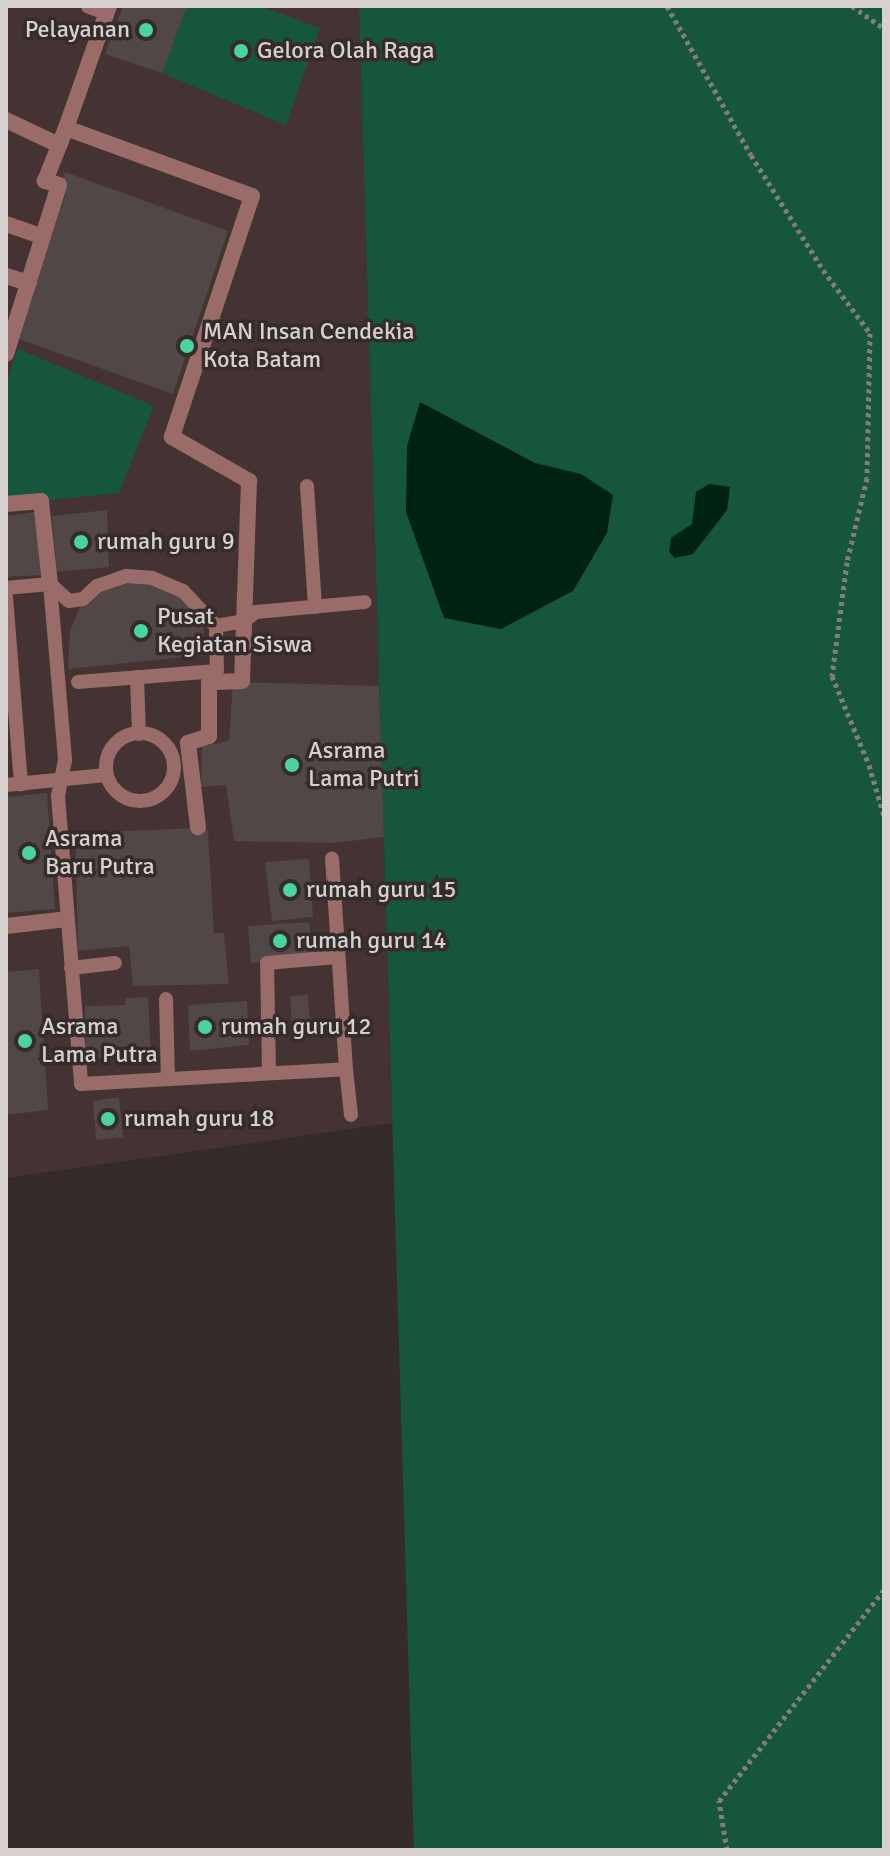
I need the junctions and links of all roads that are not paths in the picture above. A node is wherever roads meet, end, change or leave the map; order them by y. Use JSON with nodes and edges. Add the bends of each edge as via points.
{"nodes":[{"id":1,"x":98,"y":7,"type":"edge"},
{"id":2,"x":6,"y":120,"type":"edge"},
{"id":3,"x":66,"y":128,"type":"junction"},
{"id":4,"x":59,"y":145,"type":"junction"},
{"id":5,"x":6,"y":224,"type":"edge"},
{"id":6,"x":43,"y":237,"type":"junction"},
{"id":7,"x":6,"y":276,"type":"edge"},
{"id":8,"x":29,"y":283,"type":"junction"},
{"id":9,"x":6,"y":354,"type":"edge"},
{"id":10,"x":307,"y":486,"type":"dead end"},
{"id":11,"x":6,"y":504,"type":"edge"},
{"id":12,"x":50,"y":584,"type":"junction"},
{"id":13,"x":6,"y":588,"type":"edge"},
{"id":14,"x":6,"y":597,"type":"edge"},
{"id":15,"x":365,"y":602,"type":"dead end"},
{"id":16,"x":315,"y":607,"type":"junction"},
{"id":17,"x":244,"y":621,"type":"junction"},
{"id":18,"x":216,"y":626,"type":"junction"},
{"id":19,"x":137,"y":677,"type":"junction"},
{"id":20,"x":78,"y":682,"type":"dead end"},
{"id":21,"x":139,"y":734,"type":"junction"},
{"id":22,"x":106,"y":775,"type":"junction"},
{"id":23,"x":63,"y":779,"type":"junction"},
{"id":24,"x":14,"y":784,"type":"edge"},
{"id":25,"x":198,"y":827,"type":"dead end"},
{"id":26,"x":332,"y":858,"type":"dead end"},
{"id":27,"x":67,"y":919,"type":"junction"},
{"id":28,"x":6,"y":926,"type":"edge"},
{"id":29,"x":337,"y":957,"type":"junction"},
{"id":30,"x":115,"y":963,"type":"dead end"},
{"id":31,"x":71,"y":968,"type":"junction"},
{"id":32,"x":166,"y":999,"type":"dead end"},
{"id":33,"x":346,"y":1069,"type":"junction"},
{"id":34,"x":269,"y":1073,"type":"junction"},
{"id":35,"x":168,"y":1079,"type":"junction"},
{"id":36,"x":351,"y":1115,"type":"dead end"}],
"edges":[{"from":1,"to":3,"type":"street"},
{"from":2,"to":4,"type":"street"},
{"from":3,"to":4,"type":"street"},
{"from":3,"to":17,"type":"street","via":[[252,196],[172,437],[249,481]]},
{"from":4,"to":6,"type":"street","via":[[45,181],[59,185]]},
{"from":5,"to":6,"type":"street"},
{"from":6,"to":8,"type":"street"},
{"from":7,"to":8,"type":"street"},
{"from":8,"to":9,"type":"street"},
{"from":10,"to":16,"type":"lane"},
{"from":11,"to":12,"type":"street","via":[[41,501]]},
{"from":12,"to":13,"type":"lane"},
{"from":12,"to":18,"type":"lane","via":[[69,601],[126,576],[152,578],[183,591]]},
{"from":12,"to":23,"type":"lane"},
{"from":14,"to":24,"type":"lane"},
{"from":15,"to":16,"type":"lane"},
{"from":16,"to":17,"type":"lane","via":[[256,612]]},
{"from":17,"to":18,"type":"lane"},
{"from":17,"to":25,"type":"street","via":[[242,681],[209,682],[209,736],[188,743]]},
{"from":18,"to":19,"type":"lane","via":[[217,671]]},
{"from":19,"to":20,"type":"lane"},
{"from":19,"to":21,"type":"lane"},
{"from":21,"to":22,"type":"lane","via":[[109,748]]},
{"from":21,"to":22,"type":"lane","via":[[163,743],[174,756],[176,773],[170,785],[157,797],[141,800],[128,797]]},
{"from":22,"to":23,"type":"lane"},
{"from":23,"to":24,"type":"lane"},
{"from":23,"to":27,"type":"lane","via":[[58,796]]},
{"from":26,"to":29,"type":"lane"},
{"from":27,"to":28,"type":"street"},
{"from":27,"to":31,"type":"lane"},
{"from":29,"to":33,"type":"lane"},
{"from":29,"to":34,"type":"lane","via":[[267,963]]},
{"from":30,"to":31,"type":"lane"},
{"from":31,"to":35,"type":"lane","via":[[81,1084]]},
{"from":32,"to":35,"type":"lane"},
{"from":33,"to":34,"type":"lane"},
{"from":33,"to":36,"type":"lane"},
{"from":34,"to":35,"type":"lane"}]}
